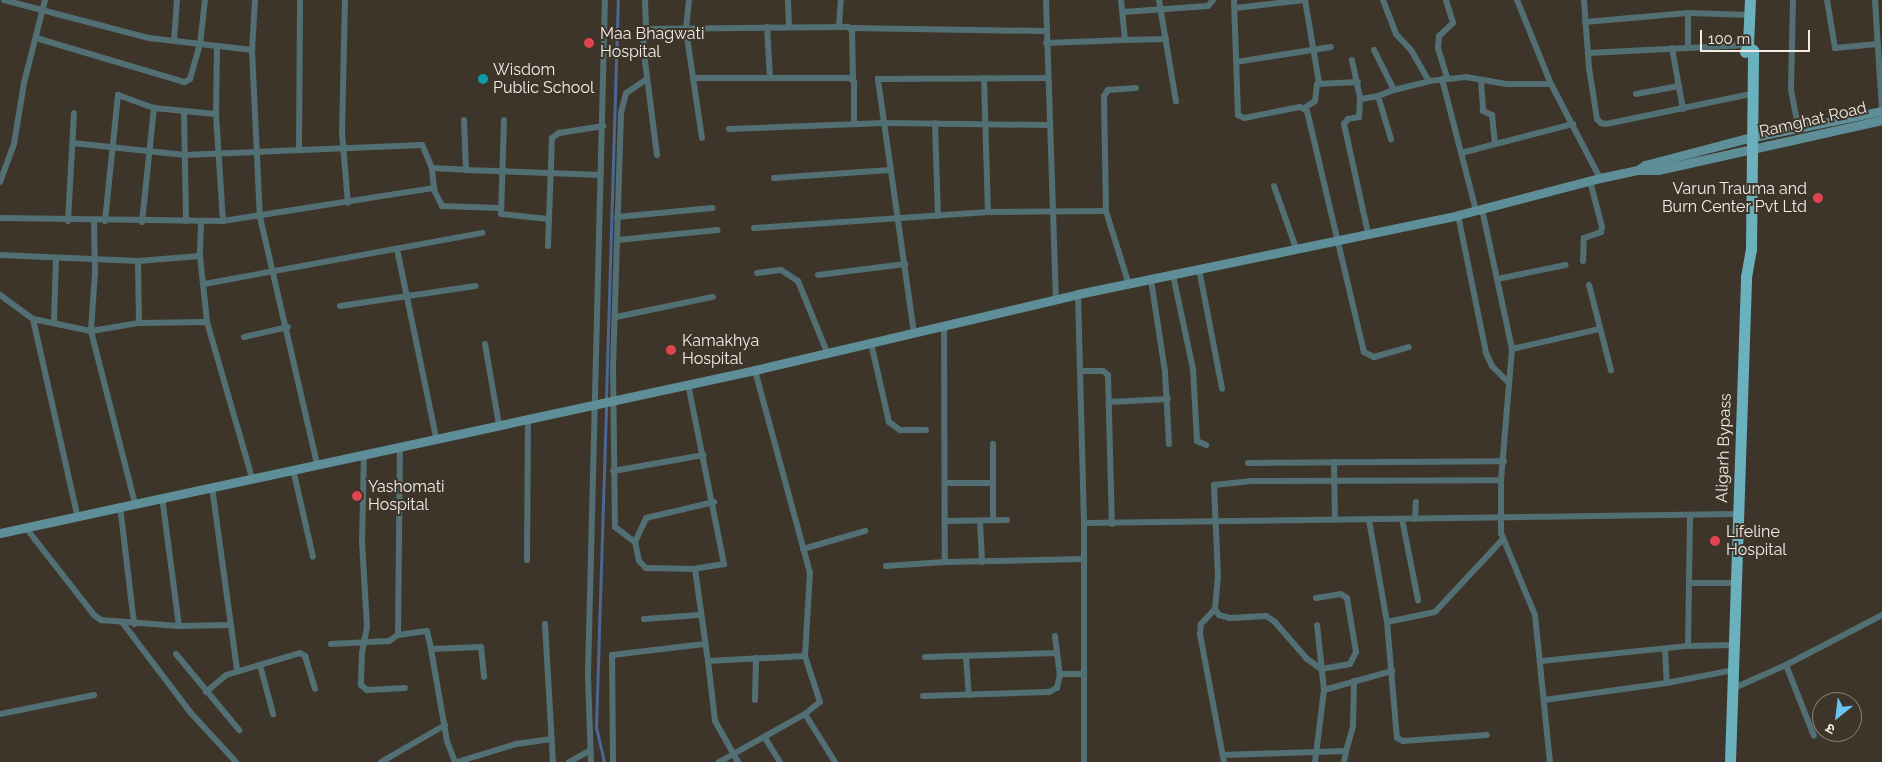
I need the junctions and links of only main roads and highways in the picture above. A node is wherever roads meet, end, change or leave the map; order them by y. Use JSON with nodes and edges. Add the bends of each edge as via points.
{"nodes":[{"id":1,"x":1750,"y":0,"type":"edge"},
{"id":2,"x":1748,"y":46,"type":"junction"},
{"id":3,"x":1882,"y":111,"type":"edge"},
{"id":4,"x":1882,"y":120,"type":"edge"},
{"id":5,"x":1748,"y":144,"type":"junction"},
{"id":6,"x":0,"y":533,"type":"edge"},
{"id":7,"x":1730,"y":762,"type":"edge"}],
"edges":[{"from":1,"to":2,"type":"highway","name":"Aligarh Bypass"},
{"from":2,"to":5,"type":"highway","name":"Aligarh Bypass","via":[[1745,51]]},
{"from":2,"to":5,"type":"highway","name":"Aligarh Bypass","via":[[1753,50]]},
{"from":3,"to":5,"type":"main road","name":"Ramghat Road"},
{"from":4,"to":5,"type":"main road","name":"Ramghat Road","via":[[1802,139]]},
{"from":5,"to":6,"type":"main road","via":[[1658,170],[1638,170],[1600,178],[1458,215],[1078,294],[755,370]]},
{"from":5,"to":7,"type":"highway","name":"Aligarh Bypass","via":[[1744,249],[1748,255]]}]}
